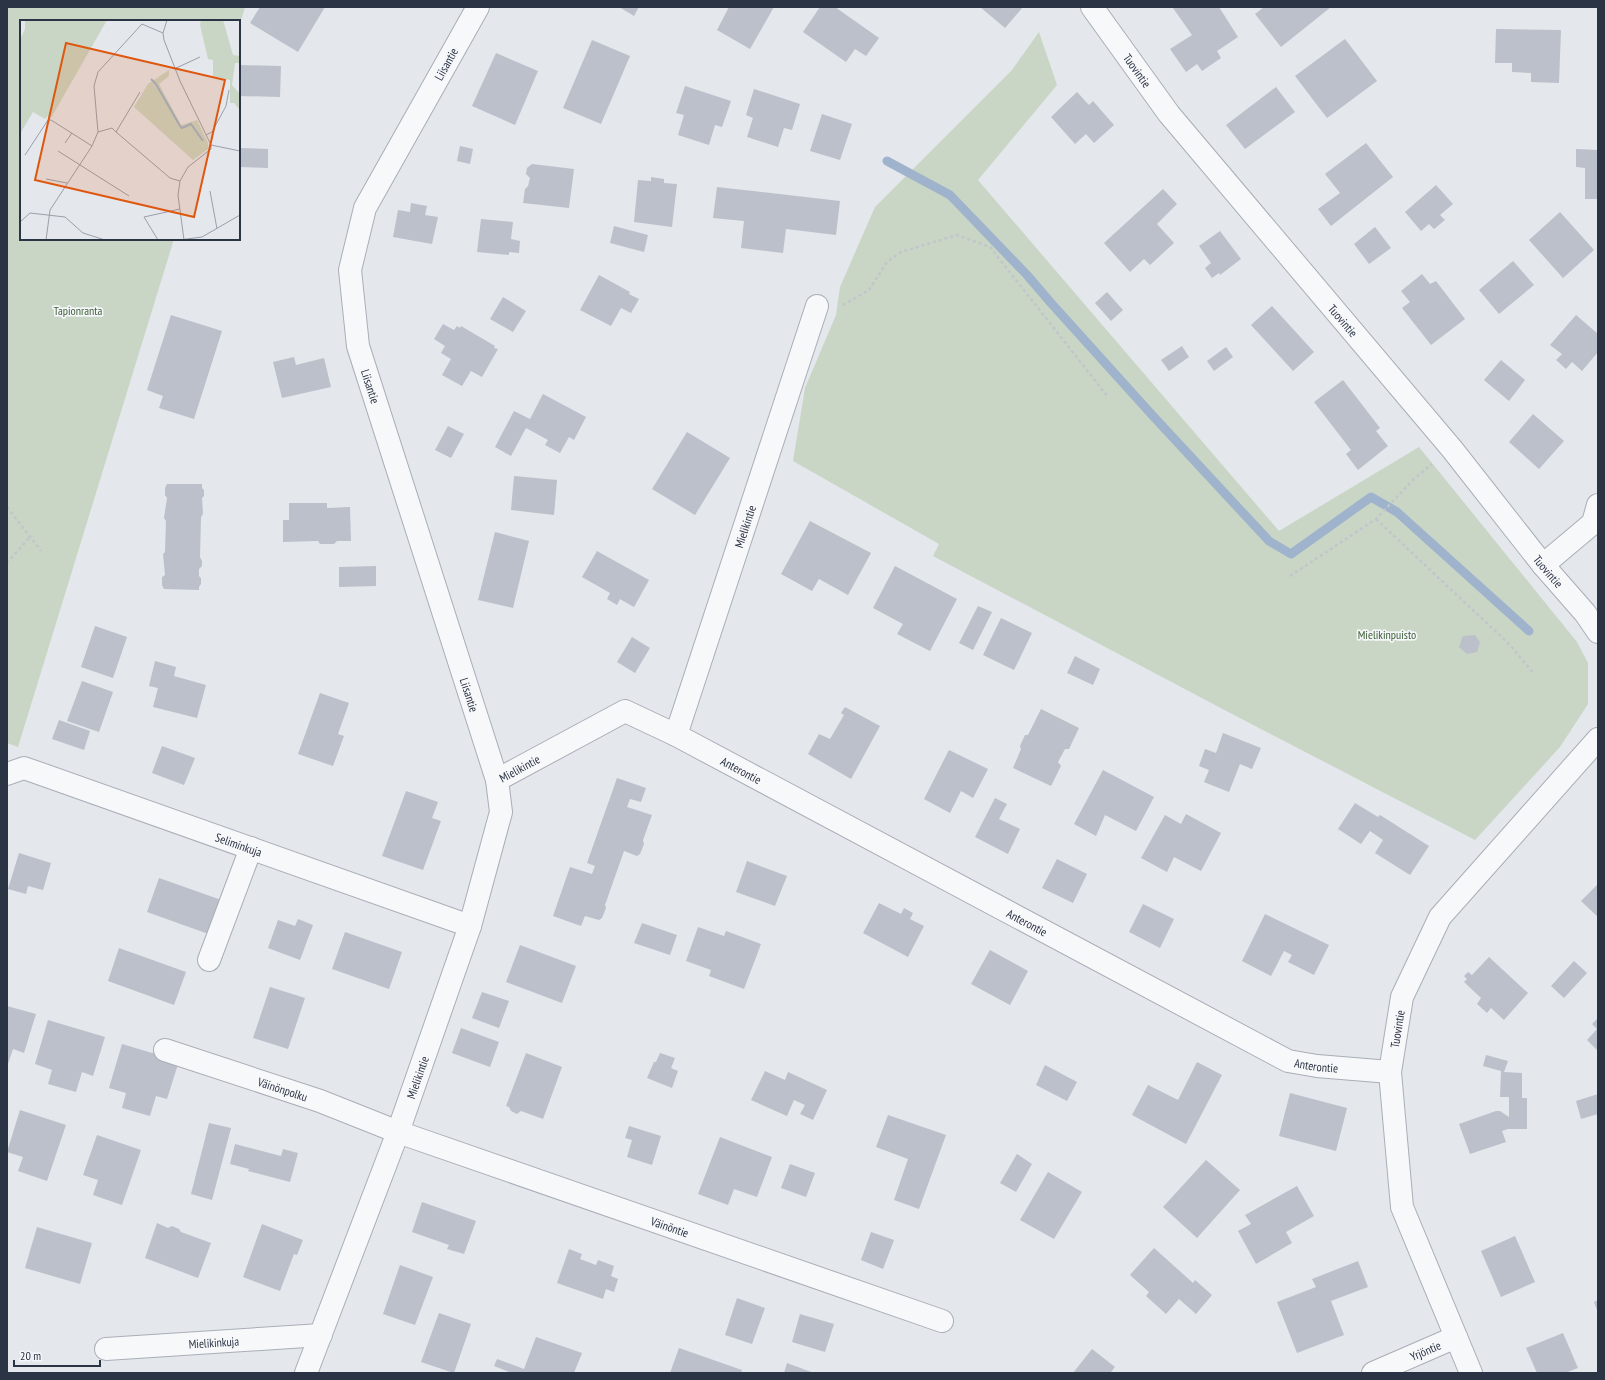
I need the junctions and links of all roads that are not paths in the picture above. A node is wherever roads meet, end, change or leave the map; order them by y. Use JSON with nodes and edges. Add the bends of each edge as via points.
{"nodes":[{"id":1,"x":478,"y":7,"type":"edge"},
{"id":2,"x":1092,"y":7,"type":"edge"},
{"id":3,"x":817,"y":306,"type":"road end"},
{"id":4,"x":1598,"y":505,"type":"edge"},
{"id":5,"x":1543,"y":565,"type":"junction"},
{"id":6,"x":1598,"y":632,"type":"edge"},
{"id":7,"x":676,"y":735,"type":"junction"},
{"id":8,"x":1598,"y":739,"type":"edge"},
{"id":9,"x":7,"y":774,"type":"edge"},
{"id":10,"x":497,"y":780,"type":"junction"},
{"id":11,"x":251,"y":848,"type":"junction"},
{"id":12,"x":470,"y":926,"type":"junction"},
{"id":13,"x":209,"y":960,"type":"dead end"},
{"id":14,"x":165,"y":1050,"type":"dead end"},
{"id":15,"x":1390,"y":1072,"type":"junction"},
{"id":16,"x":398,"y":1132,"type":"junction"},
{"id":17,"x":942,"y":1321,"type":"dead end"},
{"id":18,"x":321,"y":1335,"type":"junction"},
{"id":19,"x":1456,"y":1337,"type":"junction"},
{"id":20,"x":106,"y":1349,"type":"dead end"},
{"id":21,"x":306,"y":1373,"type":"edge"},
{"id":22,"x":1373,"y":1373,"type":"edge"},
{"id":23,"x":1472,"y":1373,"type":"edge"}],
"edges":[{"from":1,"to":10,"type":"street","name":"Liisantie","via":[[365,208],[350,270],[358,346]]},
{"from":2,"to":5,"type":"street","name":"Tuovintie","via":[[1169,114],[1452,449]]},
{"from":3,"to":7,"type":"street","name":"Mielikintie"},
{"from":4,"to":5,"type":"street","via":[[1593,523]]},
{"from":5,"to":6,"type":"street","name":"Tuovintie","via":[[1585,613]]},
{"from":7,"to":10,"type":"street","name":"Mielikintie","via":[[626,711]]},
{"from":7,"to":15,"type":"street","name":"Anterontie","via":[[1288,1061]]},
{"from":8,"to":15,"type":"street","name":"Tuovintie","via":[[1440,917],[1402,997]]},
{"from":9,"to":11,"type":"street","name":"Seliminkuja","via":[[24,768]]},
{"from":10,"to":12,"type":"street","name":"Mielikintie","via":[[501,812]]},
{"from":11,"to":12,"type":"street","name":"Seliminkuja"},
{"from":11,"to":13,"type":"street"},
{"from":12,"to":16,"type":"street","name":"Mielikintie"},
{"from":14,"to":16,"type":"street","name":"Väinönpolku","via":[[320,1101]]},
{"from":15,"to":19,"type":"street","name":"Tuovintie","via":[[1402,1207]]},
{"from":16,"to":17,"type":"street","name":"Väinöntie"},
{"from":16,"to":18,"type":"street","name":"Mielikintie"},
{"from":18,"to":20,"type":"street","name":"Mielikinkuja"},
{"from":18,"to":21,"type":"street","name":"Mielikintie"},
{"from":19,"to":22,"type":"street","name":"Yrjöntie"},
{"from":19,"to":23,"type":"street","name":"Tuovintie"}]}
